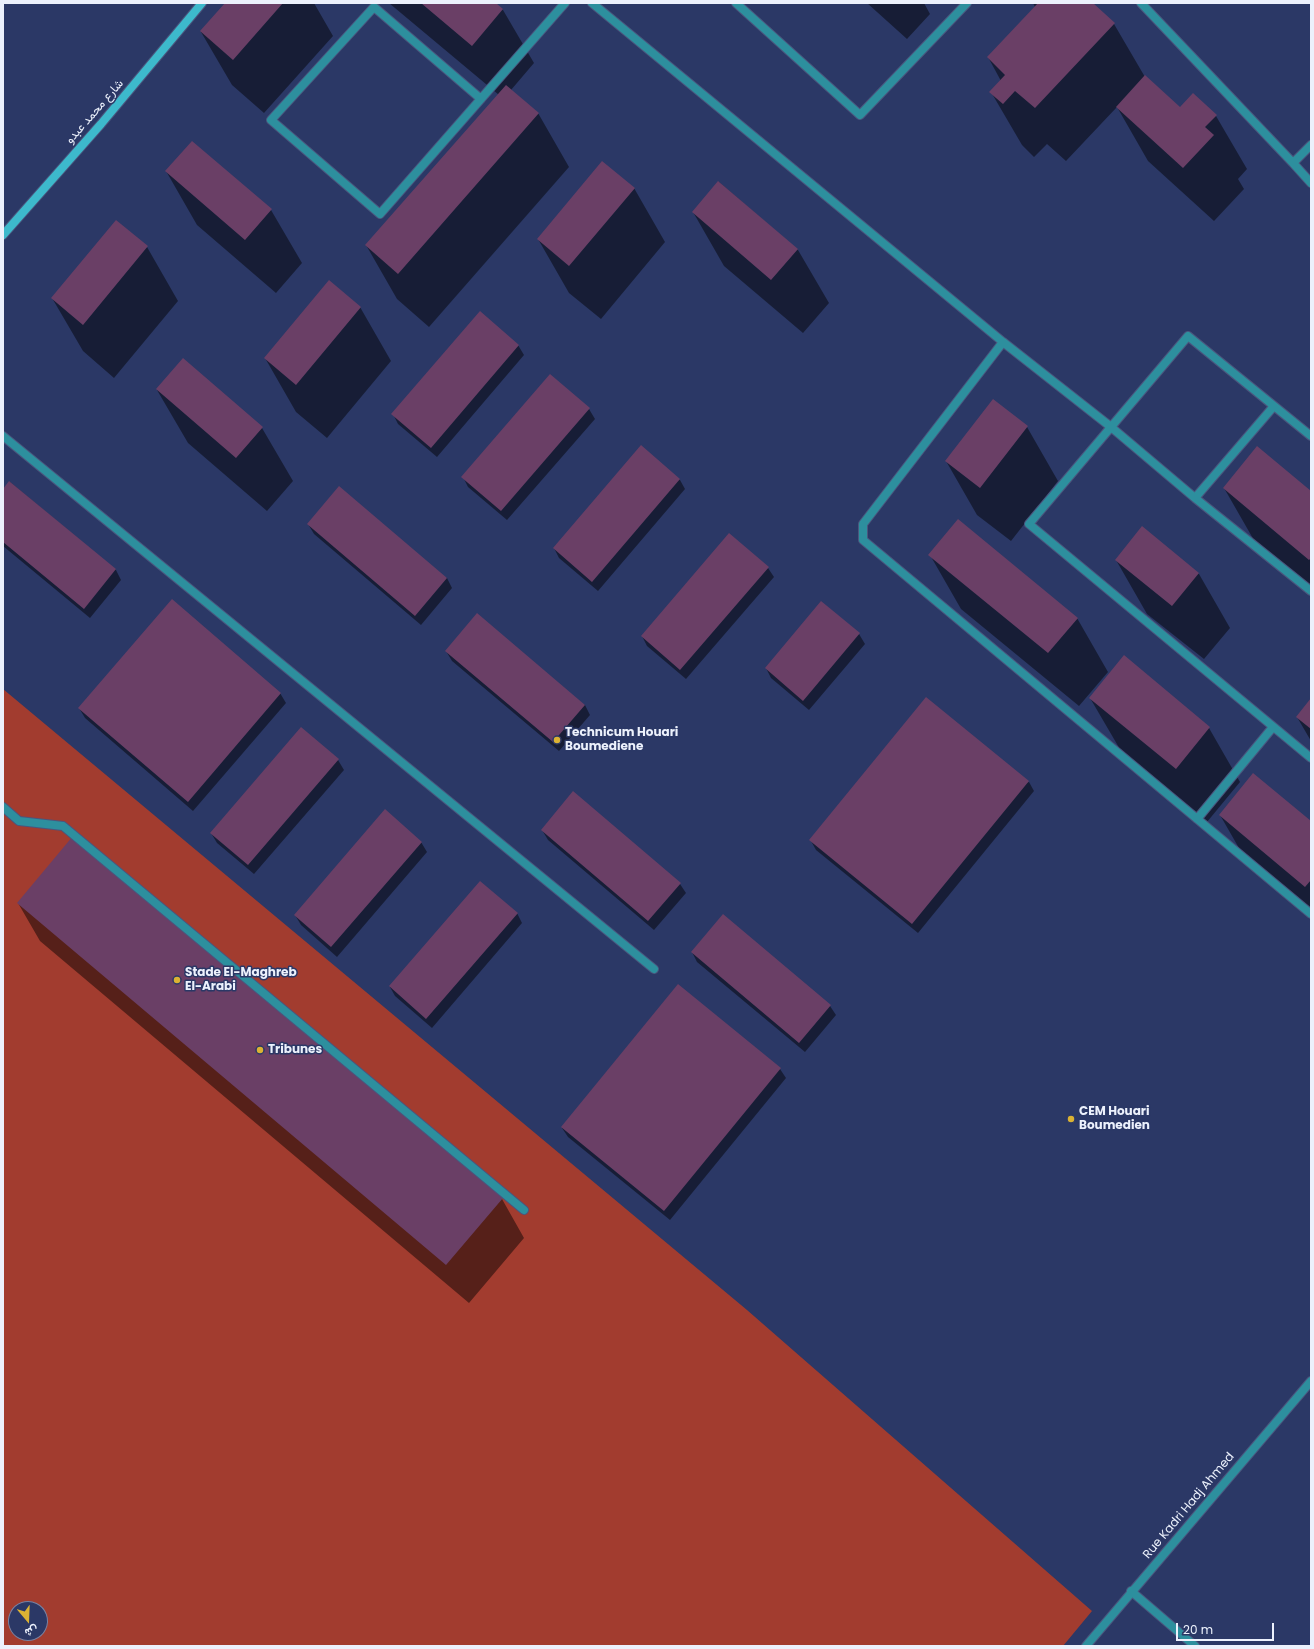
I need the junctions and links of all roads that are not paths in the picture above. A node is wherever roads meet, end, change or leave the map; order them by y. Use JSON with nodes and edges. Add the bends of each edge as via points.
{"nodes":[{"id":1,"x":202,"y":3,"type":"edge"},
{"id":2,"x":565,"y":3,"type":"edge"},
{"id":3,"x":592,"y":3,"type":"edge"},
{"id":4,"x":736,"y":3,"type":"edge"},
{"id":5,"x":966,"y":3,"type":"edge"},
{"id":6,"x":1141,"y":3,"type":"edge"},
{"id":7,"x":481,"y":99,"type":"junction"},
{"id":8,"x":1311,"y":145,"type":"edge"},
{"id":9,"x":1293,"y":163,"type":"junction"},
{"id":10,"x":1311,"y":183,"type":"edge"},
{"id":11,"x":3,"y":234,"type":"edge"},
{"id":12,"x":1003,"y":342,"type":"junction"},
{"id":13,"x":1274,"y":406,"type":"junction"},
{"id":14,"x":1111,"y":427,"type":"junction"},
{"id":15,"x":3,"y":436,"type":"edge"},
{"id":16,"x":1311,"y":436,"type":"edge"},
{"id":17,"x":1195,"y":498,"type":"junction"},
{"id":18,"x":1311,"y":591,"type":"edge"},
{"id":19,"x":1274,"y":727,"type":"junction"},
{"id":20,"x":1311,"y":758,"type":"edge"},
{"id":21,"x":3,"y":807,"type":"edge"},
{"id":22,"x":1197,"y":818,"type":"junction"},
{"id":23,"x":1311,"y":914,"type":"edge"},
{"id":24,"x":654,"y":969,"type":"dead end"},
{"id":25,"x":524,"y":1210,"type":"dead end"},
{"id":26,"x":1311,"y":1381,"type":"edge"},
{"id":27,"x":1131,"y":1591,"type":"junction"},
{"id":28,"x":1086,"y":1646,"type":"edge"},
{"id":29,"x":1195,"y":1646,"type":"edge"}],
"edges":[{"from":1,"to":11,"type":"street","name":"شارع محمد عبدو","via":[[101,124]]},
{"from":2,"to":7,"type":"street"},
{"from":3,"to":12,"type":"street"},
{"from":4,"to":5,"type":"street","via":[[860,115]]},
{"from":6,"to":9,"type":"street"},
{"from":7,"to":7,"type":"street","via":[[380,214],[271,120],[374,7]]},
{"from":8,"to":9,"type":"street"},
{"from":9,"to":10,"type":"street"},
{"from":12,"to":14,"type":"street"},
{"from":12,"to":22,"type":"street","via":[[863,524],[863,540]]},
{"from":13,"to":14,"type":"street","via":[[1188,336]]},
{"from":13,"to":16,"type":"street"},
{"from":13,"to":17,"type":"street"},
{"from":14,"to":17,"type":"street"},
{"from":14,"to":19,"type":"street","via":[[1029,524]]},
{"from":15,"to":24,"type":"street"},
{"from":17,"to":18,"type":"street"},
{"from":19,"to":20,"type":"street"},
{"from":19,"to":22,"type":"street"},
{"from":21,"to":25,"type":"street","via":[[19,821],[63,826]]},
{"from":22,"to":23,"type":"street"},
{"from":26,"to":27,"type":"street","name":"Rue Kadri Hadj Ahmed"},
{"from":27,"to":28,"type":"street","name":"Rue Kadri Hadj Ahmed"},
{"from":27,"to":29,"type":"street"}]}
